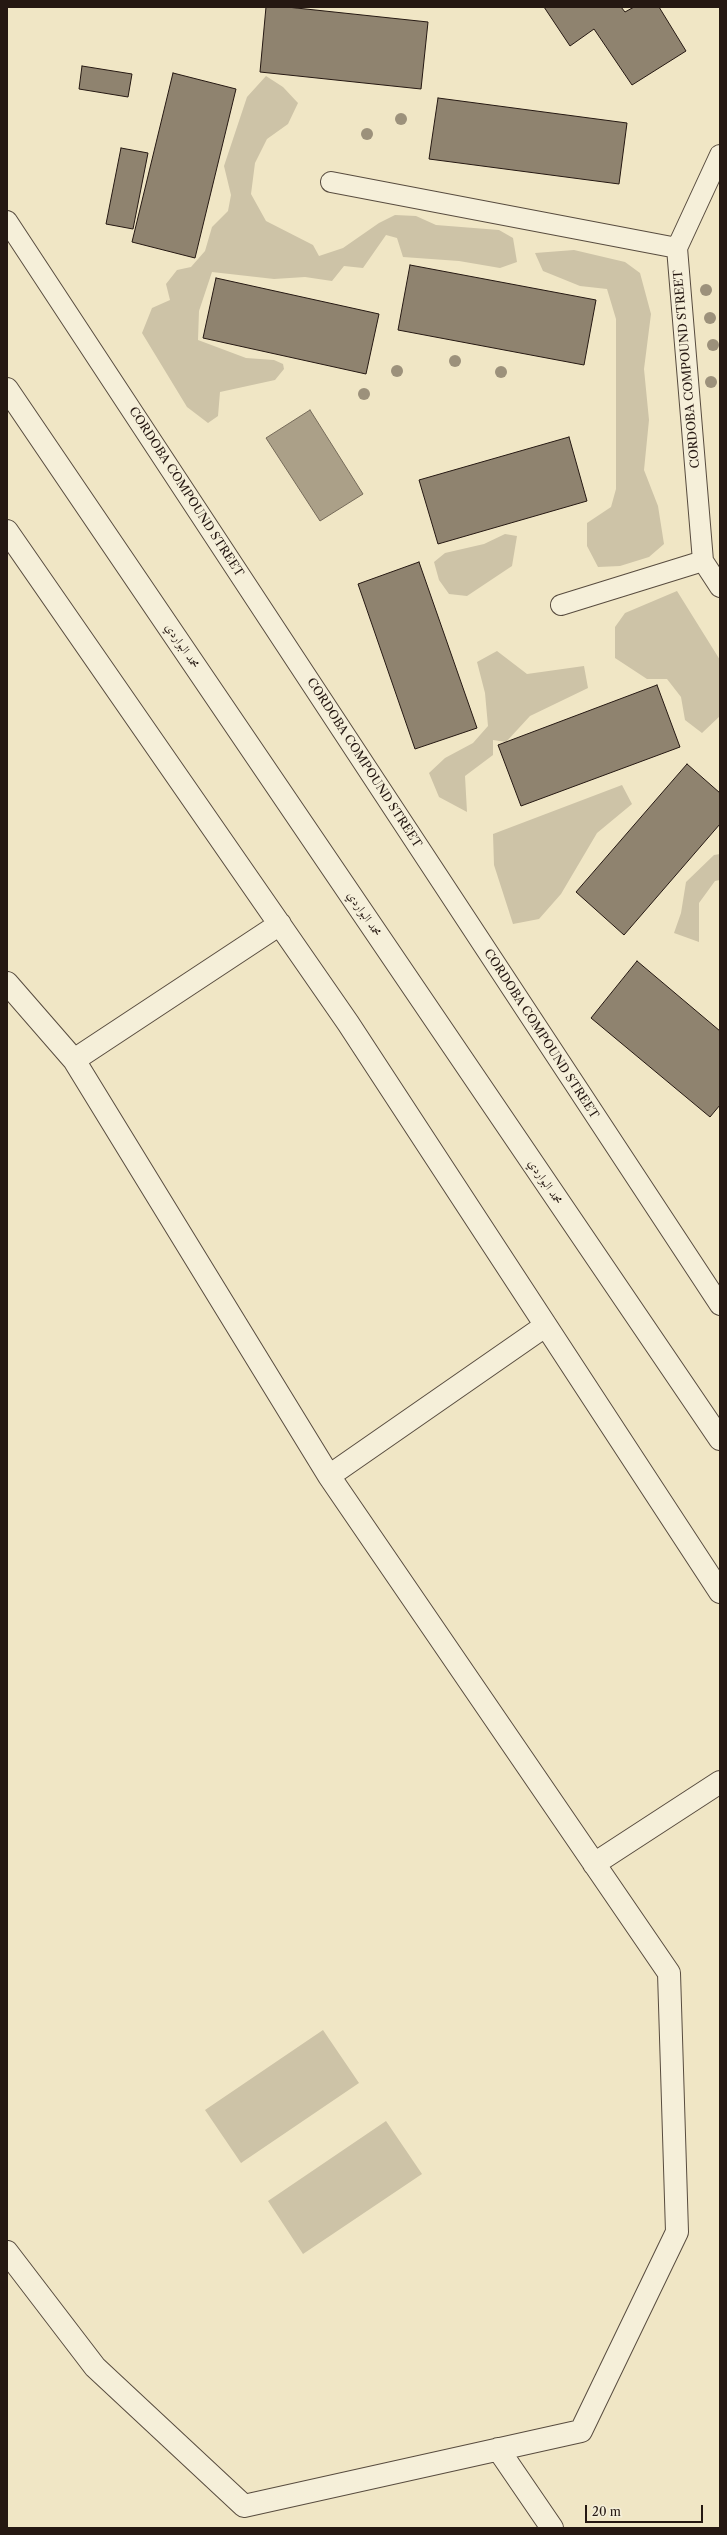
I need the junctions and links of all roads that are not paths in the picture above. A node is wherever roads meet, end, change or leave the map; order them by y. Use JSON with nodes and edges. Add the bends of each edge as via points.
{"nodes":[{"id":1,"x":720,"y":155,"type":"edge"},
{"id":2,"x":331,"y":182,"type":"dead end"},
{"id":3,"x":7,"y":221,"type":"edge"},
{"id":4,"x":677,"y":248,"type":"junction"},
{"id":5,"x":7,"y":389,"type":"edge"},
{"id":6,"x":7,"y":531,"type":"edge"},
{"id":7,"x":703,"y":561,"type":"junction"},
{"id":8,"x":720,"y":587,"type":"edge"},
{"id":9,"x":561,"y":605,"type":"dead end"},
{"id":10,"x":280,"y":924,"type":"junction"},
{"id":11,"x":7,"y":983,"type":"edge"},
{"id":12,"x":74,"y":1060,"type":"junction"},
{"id":13,"x":720,"y":1306,"type":"edge"},
{"id":14,"x":546,"y":1326,"type":"junction"},
{"id":15,"x":720,"y":1439,"type":"edge"},
{"id":16,"x":329,"y":1476,"type":"junction"},
{"id":17,"x":720,"y":1592,"type":"edge"},
{"id":18,"x":720,"y":1782,"type":"edge"},
{"id":19,"x":594,"y":1864,"type":"junction"},
{"id":20,"x":7,"y":2252,"type":"edge"},
{"id":21,"x":498,"y":2449,"type":"junction"},
{"id":22,"x":552,"y":2528,"type":"edge"}],
"edges":[{"from":1,"to":4,"type":"lane","name":"CORDOBA COMPOUND STREET"},
{"from":2,"to":4,"type":"lane"},
{"from":3,"to":13,"type":"lane","name":"CORDOBA COMPOUND STREET"},
{"from":4,"to":7,"type":"lane","name":"CORDOBA COMPOUND STREET"},
{"from":5,"to":15,"type":"street","name":"محمد البواردي"},
{"from":6,"to":10,"type":"street"},
{"from":7,"to":8,"type":"lane","name":"CORDOBA COMPOUND STREET"},
{"from":7,"to":9,"type":"lane"},
{"from":10,"to":12,"type":"street"},
{"from":10,"to":14,"type":"street","via":[[348,1023]]},
{"from":11,"to":12,"type":"street"},
{"from":12,"to":16,"type":"street"},
{"from":14,"to":16,"type":"street"},
{"from":14,"to":17,"type":"street"},
{"from":16,"to":19,"type":"street"},
{"from":18,"to":19,"type":"street"},
{"from":19,"to":21,"type":"street","via":[[669,1973],[676,2232],[581,2431]]},
{"from":20,"to":21,"type":"street","via":[[95,2367],[244,2506]]},
{"from":21,"to":22,"type":"street"}]}
